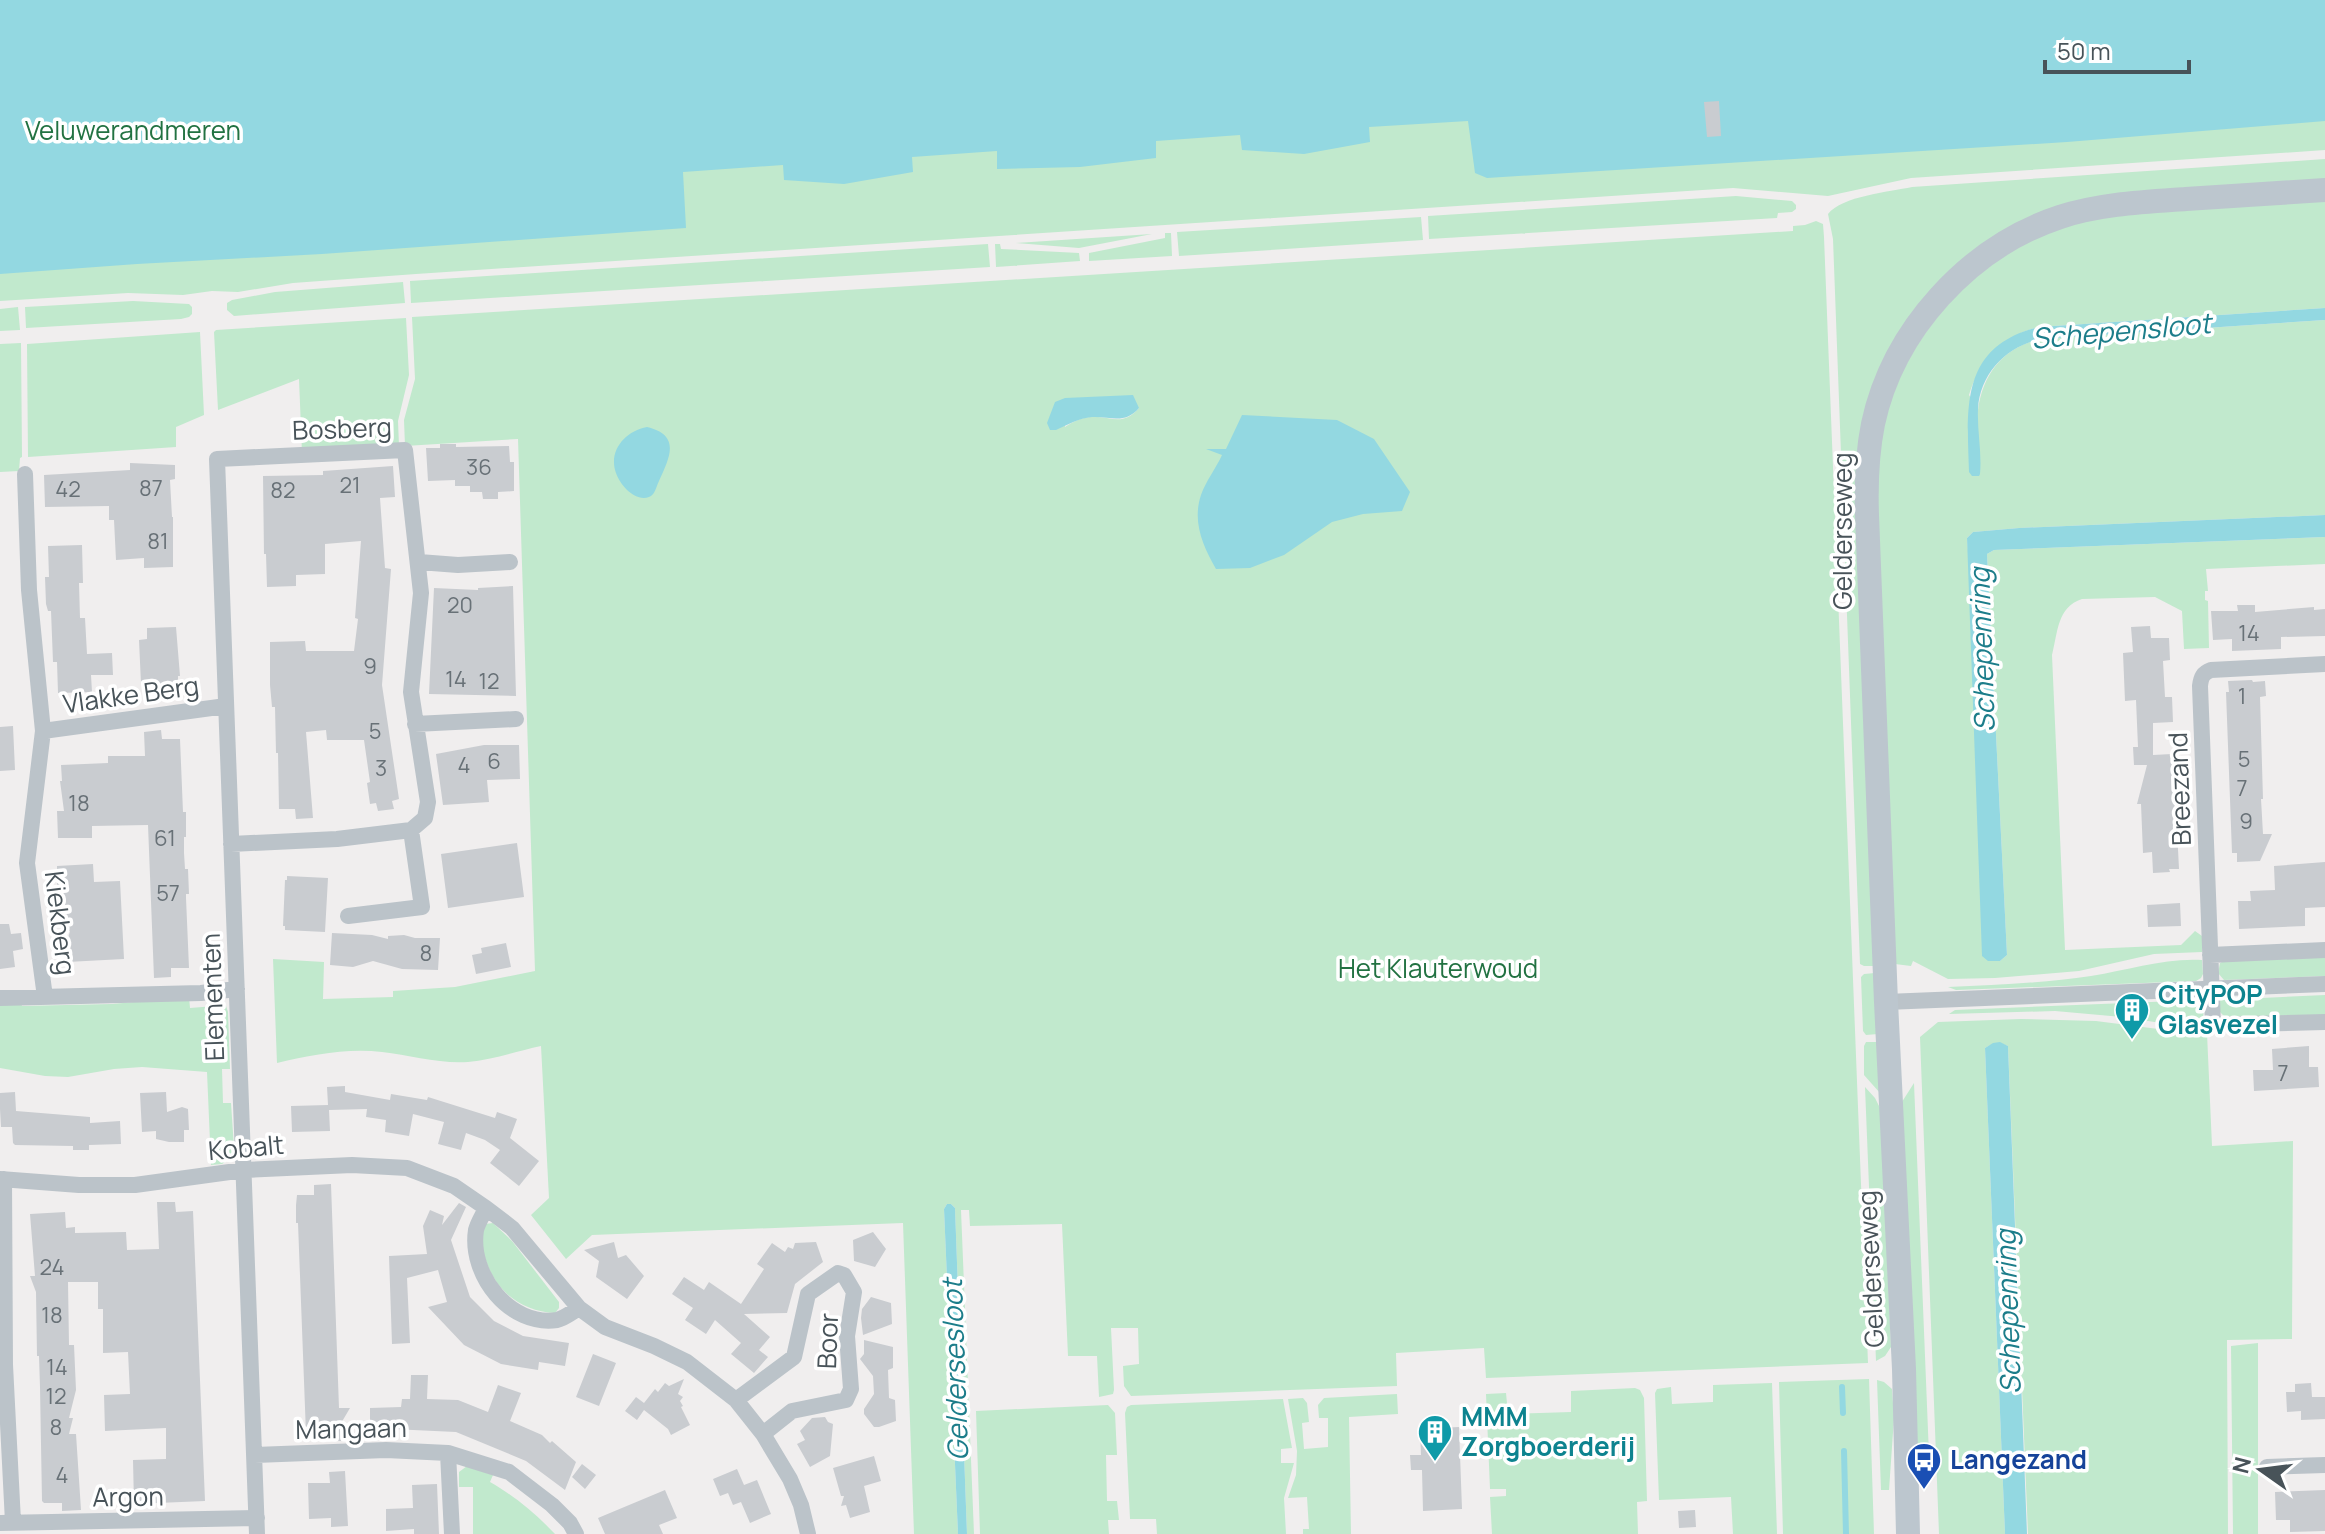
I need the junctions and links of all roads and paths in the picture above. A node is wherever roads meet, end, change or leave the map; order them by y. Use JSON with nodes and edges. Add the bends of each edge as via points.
{"nodes":[{"id":1,"x":2325,"y":190,"type":"edge"},
{"id":2,"x":217,"y":459,"type":"joint"},
{"id":3,"x":25,"y":474,"type":"dead end"},
{"id":4,"x":419,"y":562,"type":"junction"},
{"id":5,"x":510,"y":562,"type":"dead end"},
{"id":6,"x":2325,"y":664,"type":"edge"},
{"id":7,"x":226,"y":706,"type":"junction"},
{"id":8,"x":516,"y":719,"type":"dead end"},
{"id":9,"x":415,"y":724,"type":"junction"},
{"id":10,"x":43,"y":731,"type":"junction"},
{"id":11,"x":411,"y":830,"type":"junction"},
{"id":12,"x":231,"y":844,"type":"junction"},
{"id":13,"x":348,"y":916,"type":"dead end"},
{"id":14,"x":2325,"y":950,"type":"edge"},
{"id":15,"x":2210,"y":955,"type":"junction"},
{"id":16,"x":2325,"y":984,"type":"edge"},
{"id":17,"x":2211,"y":988,"type":"junction"},
{"id":18,"x":237,"y":989,"type":"junction"},
{"id":19,"x":45,"y":997,"type":"junction"},
{"id":20,"x":0,"y":998,"type":"edge"},
{"id":21,"x":1886,"y":1002,"type":"junction"},
{"id":22,"x":2325,"y":1022,"type":"edge"},
{"id":23,"x":244,"y":1170,"type":"junction"},
{"id":24,"x":2,"y":1179,"type":"edge"},
{"id":25,"x":486,"y":1208,"type":"junction"},
{"id":26,"x":579,"y":1308,"type":"junction"},
{"id":27,"x":3,"y":1363,"type":"edge"},
{"id":28,"x":736,"y":1400,"type":"junction"},
{"id":29,"x":763,"y":1434,"type":"junction"},
{"id":30,"x":448,"y":1453,"type":"junction"},
{"id":31,"x":255,"y":1455,"type":"junction"},
{"id":32,"x":2325,"y":1465,"type":"edge"},
{"id":33,"x":2267,"y":1467,"type":"dead end"},
{"id":34,"x":6,"y":1523,"type":"edge"},
{"id":35,"x":257,"y":1526,"type":"edge"},
{"id":36,"x":452,"y":1534,"type":"edge"},
{"id":37,"x":576,"y":1534,"type":"edge"},
{"id":38,"x":808,"y":1534,"type":"edge"},
{"id":39,"x":1908,"y":1534,"type":"edge"}],
"edges":[{"from":1,"to":21,"type":"street","name":"Gelderseweg","via":[[2123,204],[2060,217],[2011,239],[1969,268],[1934,304],[1902,349],[1874,423],[1866,490]]},
{"from":2,"to":4,"type":"street","name":"Bosberg","via":[[405,450]]},
{"from":2,"to":7,"type":"street","name":"Elementen"},
{"from":3,"to":10,"type":"street","name":"Kiekberg","via":[[29,590]]},
{"from":4,"to":5,"type":"street"},
{"from":4,"to":9,"type":"street","name":"Bosberg","via":[[411,692]]},
{"from":6,"to":15,"type":"street","name":"Breezand","via":[[2218,669],[2201,678]]},
{"from":7,"to":10,"type":"street","name":"Vlakke Berg"},
{"from":7,"to":12,"type":"street","name":"Elementen"},
{"from":8,"to":9,"type":"street"},
{"from":9,"to":11,"type":"street","name":"Bosberg","via":[[428,802],[425,818]]},
{"from":10,"to":19,"type":"street","name":"Kiekberg","via":[[27,863]]},
{"from":11,"to":12,"type":"street"},
{"from":11,"to":13,"type":"street","via":[[422,907]]},
{"from":12,"to":18,"type":"street","name":"Elementen"},
{"from":14,"to":15,"type":"street"},
{"from":15,"to":17,"type":"street","name":"Breezand"},
{"from":16,"to":17,"type":"street"},
{"from":17,"to":21,"type":"street"},
{"from":17,"to":22,"type":"street","name":"Breezand","via":[[2213,1025]]},
{"from":18,"to":19,"type":"street"},
{"from":18,"to":23,"type":"street","name":"Elementen"},
{"from":19,"to":20,"type":"street"},
{"from":21,"to":39,"type":"street","name":"Gelderseweg"},
{"from":23,"to":24,"type":"street","name":"Kobalt","via":[[135,1185]]},
{"from":23,"to":25,"type":"street","name":"Kobalt","via":[[407,1168],[454,1186]]},
{"from":23,"to":31,"type":"street","name":"Elementen"},
{"from":24,"to":27,"type":"street"},
{"from":25,"to":26,"type":"street","name":"Kobalt","via":[[512,1228]]},
{"from":25,"to":26,"type":"street","via":[[475,1246],[490,1288],[505,1304],[544,1320],[561,1319]]},
{"from":26,"to":28,"type":"street","name":"Kobalt","via":[[605,1327],[687,1362]]},
{"from":27,"to":34,"type":"street"},
{"from":28,"to":29,"type":"street","name":"Kobalt"},
{"from":28,"to":29,"type":"street","name":"Boor","via":[[794,1357],[808,1294],[838,1273],[844,1275],[854,1292],[847,1336],[851,1389],[846,1400],[792,1411]]},
{"from":29,"to":38,"type":"street","name":"Kobalt","via":[[790,1479]]},
{"from":30,"to":31,"type":"street","name":"Mangaan"},
{"from":30,"to":36,"type":"street"},
{"from":30,"to":37,"type":"street","name":"Mangaan","via":[[509,1472],[552,1505]]},
{"from":31,"to":35,"type":"street","name":"Elementen"},
{"from":32,"to":33,"type":"street"},
{"from":34,"to":35,"type":"street","name":"Argon"}]}
